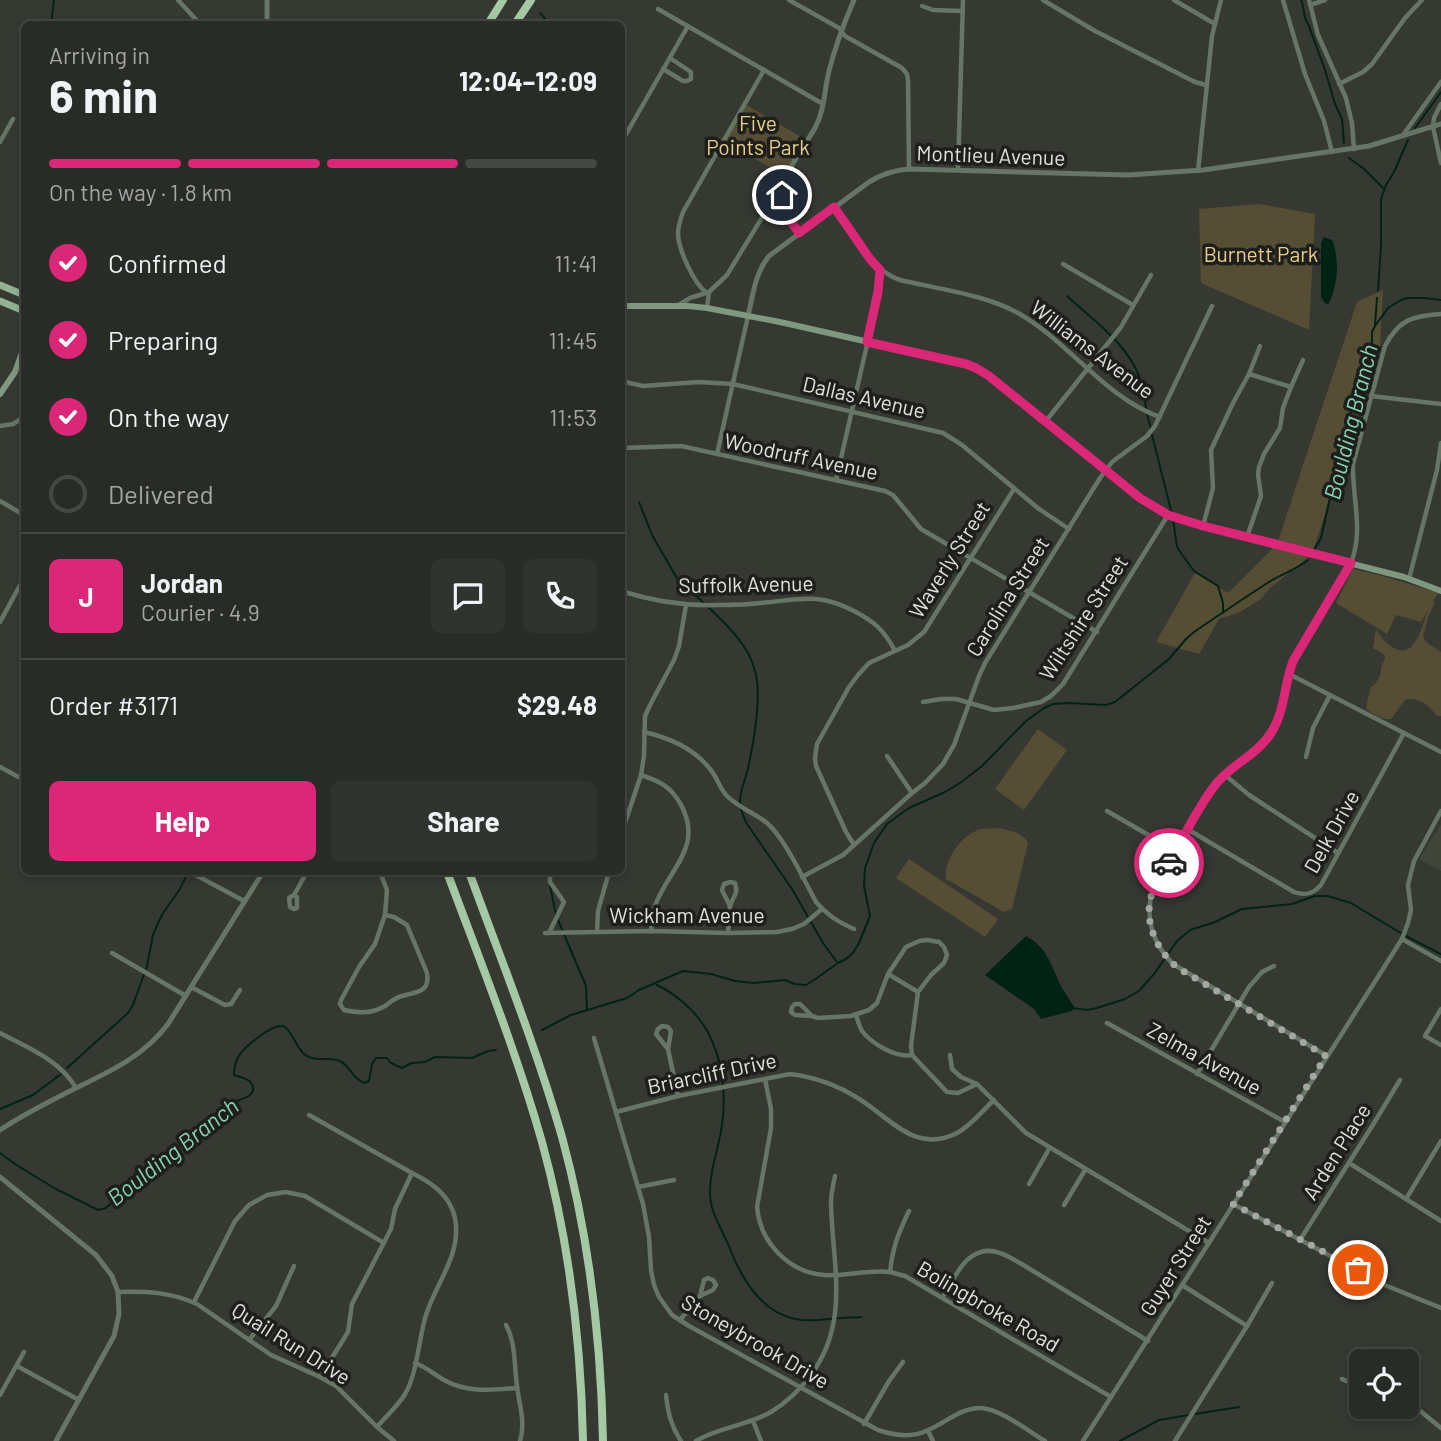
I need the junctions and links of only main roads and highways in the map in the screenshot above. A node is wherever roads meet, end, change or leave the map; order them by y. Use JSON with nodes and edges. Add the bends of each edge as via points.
{"nodes":[{"id":1,"x":503,"y":0,"type":"edge"},
{"id":2,"x":531,"y":0,"type":"edge"},
{"id":3,"x":490,"y":21,"type":"edge"},
{"id":4,"x":517,"y":21,"type":"edge"},
{"id":5,"x":0,"y":285,"type":"edge"},
{"id":6,"x":21,"y":294,"type":"edge"},
{"id":7,"x":0,"y":301,"type":"edge"},
{"id":8,"x":625,"y":306,"type":"edge"},
{"id":9,"x":21,"y":310,"type":"edge"},
{"id":10,"x":21,"y":355,"type":"edge"},
{"id":11,"x":0,"y":394,"type":"edge"},
{"id":12,"x":1441,"y":591,"type":"edge"},
{"id":13,"x":448,"y":875,"type":"edge"},
{"id":14,"x":469,"y":875,"type":"edge"},
{"id":15,"x":583,"y":1441,"type":"edge"},
{"id":16,"x":603,"y":1441,"type":"edge"}],
"edges":[{"from":1,"to":3,"type":"highway"},
{"from":2,"to":4,"type":"highway"},
{"from":5,"to":6,"type":"main road"},
{"from":7,"to":9,"type":"main road"},
{"from":8,"to":12,"type":"main road","via":[[707,308],[966,364],[989,376],[1105,471],[1168,515]]},
{"from":10,"to":11,"type":"main road"},
{"from":13,"to":15,"type":"highway","via":[[524,1083],[555,1194],[576,1318]]},
{"from":14,"to":16,"type":"highway","via":[[543,1077],[572,1180],[594,1295]]}]}
